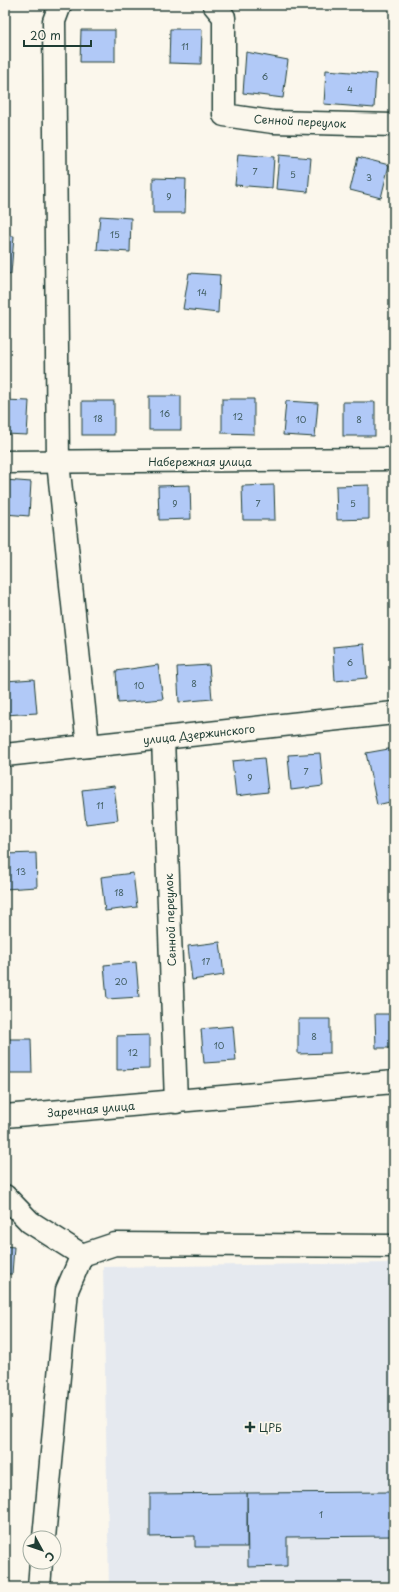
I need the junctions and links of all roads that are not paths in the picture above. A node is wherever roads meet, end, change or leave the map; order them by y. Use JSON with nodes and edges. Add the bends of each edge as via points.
{"nodes":[{"id":1,"x":60,"y":5,"type":"edge"},
{"id":2,"x":214,"y":5,"type":"edge"},
{"id":3,"x":394,"y":125,"type":"edge"},
{"id":4,"x":394,"y":460,"type":"edge"},
{"id":5,"x":5,"y":462,"type":"edge"},
{"id":6,"x":58,"y":462,"type":"junction"},
{"id":7,"x":394,"y":713,"type":"edge"},
{"id":8,"x":164,"y":738,"type":"junction"},
{"id":9,"x":88,"y":746,"type":"junction"},
{"id":10,"x":5,"y":755,"type":"edge"},
{"id":11,"x":394,"y":1082,"type":"edge"},
{"id":12,"x":176,"y":1102,"type":"junction"},
{"id":13,"x":5,"y":1116,"type":"edge"},
{"id":14,"x":5,"y":1196,"type":"edge"},
{"id":15,"x":394,"y":1246,"type":"edge"},
{"id":16,"x":82,"y":1255,"type":"junction"},
{"id":17,"x":45,"y":1530,"type":"edge"},
{"id":18,"x":40,"y":1570,"type":"edge"},
{"id":19,"x":39,"y":1587,"type":"edge"}],
"edges":[{"from":1,"to":6,"type":"street","via":[[54,21]]},
{"from":2,"to":3,"type":"street","name":"Сенной переулок","via":[[224,17],[224,115],[273,122]]},
{"from":4,"to":6,"type":"street","name":"Набережная улица"},
{"from":5,"to":6,"type":"street","name":"Набережная улица"},
{"from":6,"to":9,"type":"street"},
{"from":7,"to":8,"type":"street","name":"улица Дзержинского"},
{"from":8,"to":9,"type":"street","name":"улица Дзержинского"},
{"from":8,"to":12,"type":"street","name":"Сенной переулок"},
{"from":9,"to":10,"type":"street","name":"улица Дзержинского"},
{"from":11,"to":12,"type":"street","name":"Заречная улица"},
{"from":12,"to":13,"type":"street","name":"Заречная улица"},
{"from":14,"to":16,"type":"street","via":[[30,1222]]},
{"from":15,"to":16,"type":"street","via":[[115,1244]]},
{"from":16,"to":17,"type":"street","via":[[67,1290]]},
{"from":18,"to":19,"type":"street"}]}
